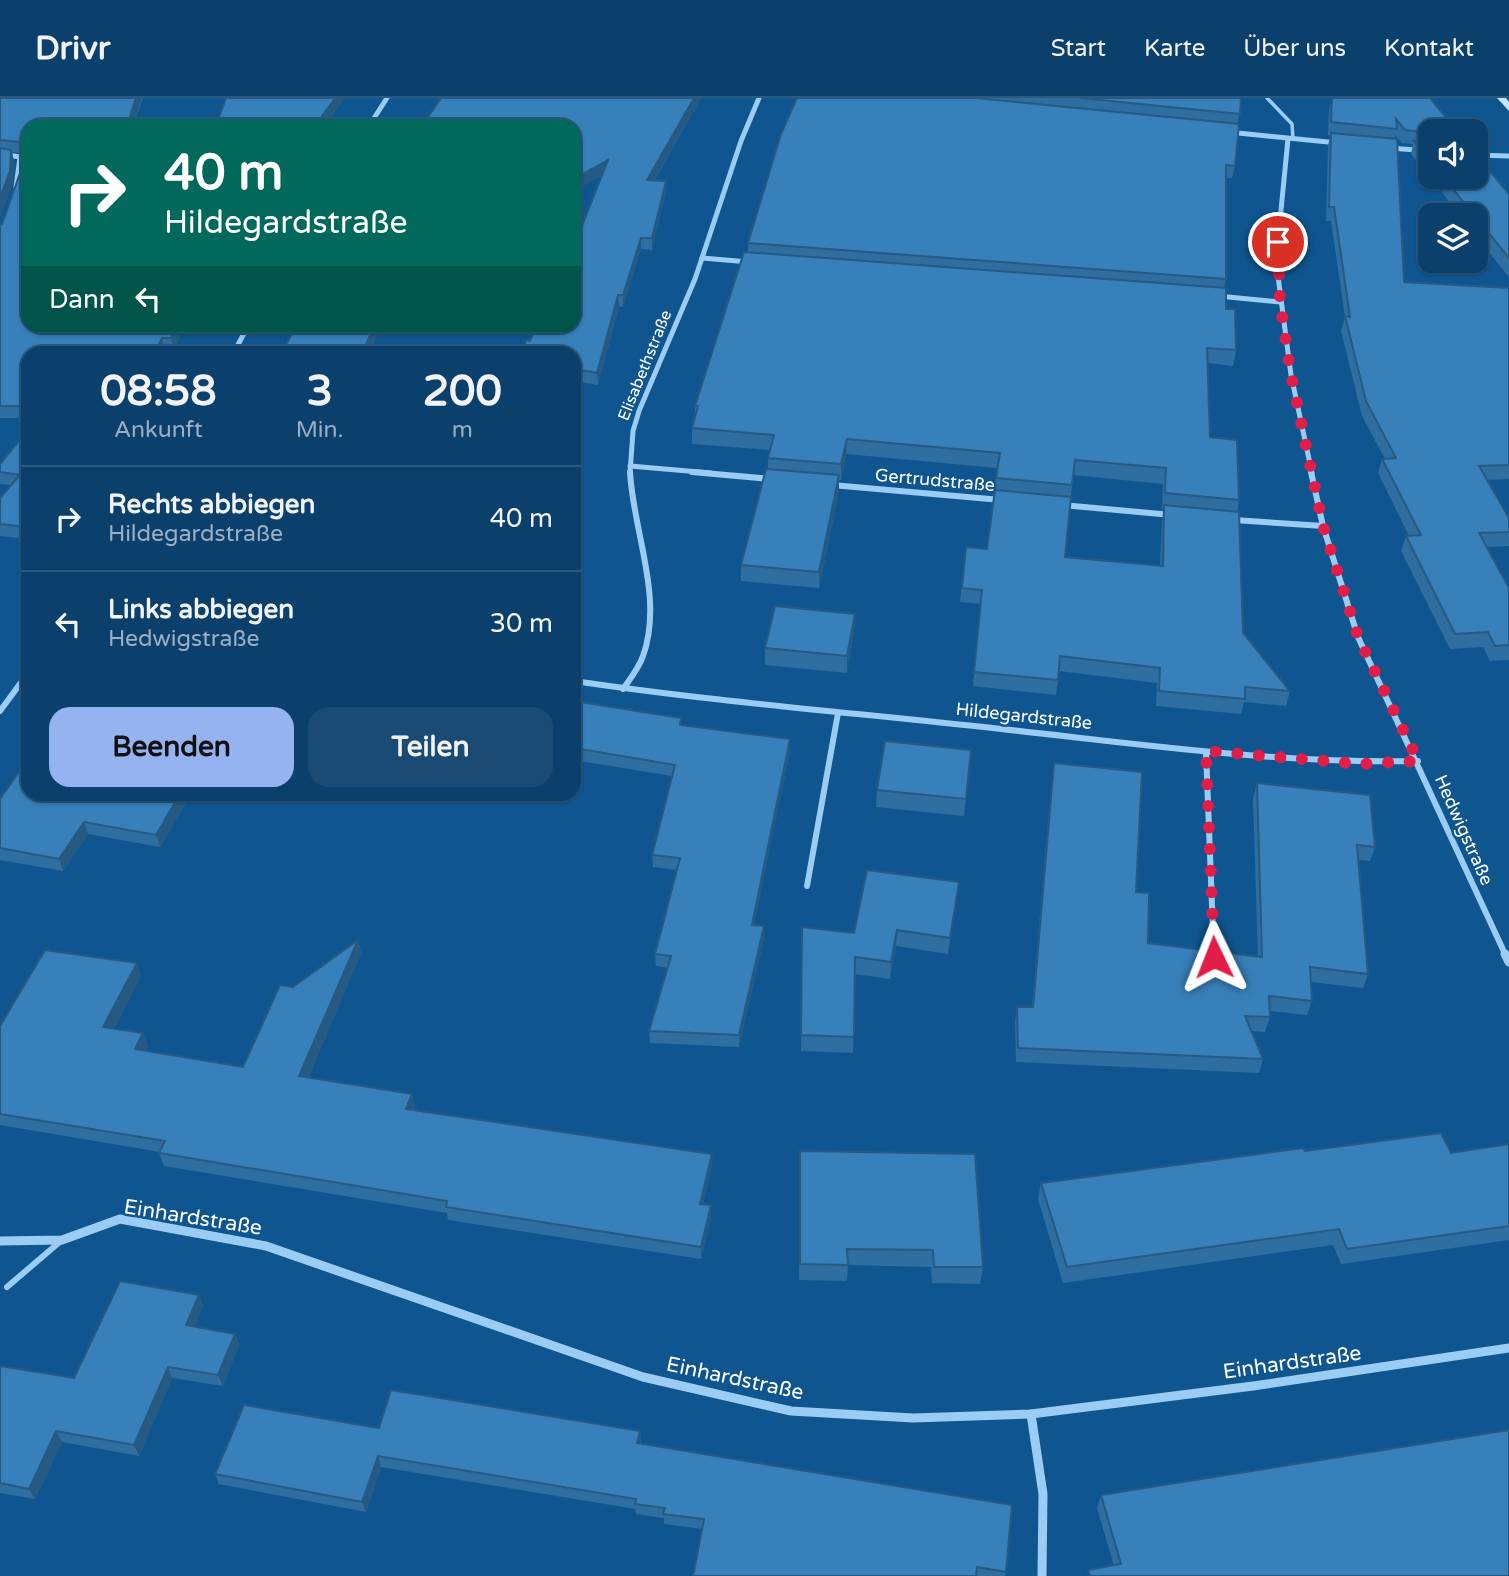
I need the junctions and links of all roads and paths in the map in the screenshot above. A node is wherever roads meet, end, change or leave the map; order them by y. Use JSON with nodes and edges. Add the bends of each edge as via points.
{"nodes":[{"id":1,"x":387,"y":98,"type":"edge"},
{"id":2,"x":759,"y":98,"type":"edge"},
{"id":3,"x":1267,"y":98,"type":"edge"},
{"id":4,"x":1501,"y":98,"type":"edge"},
{"id":5,"x":1509,"y":108,"type":"edge"},
{"id":6,"x":374,"y":119,"type":"edge"},
{"id":7,"x":1222,"y":131,"type":"edge"},
{"id":8,"x":1291,"y":139,"type":"junction"},
{"id":9,"x":1348,"y":144,"type":"edge"},
{"id":10,"x":1375,"y":146,"type":"edge"},
{"id":11,"x":1418,"y":150,"type":"edge"},
{"id":12,"x":0,"y":154,"type":"edge"},
{"id":13,"x":1488,"y":155,"type":"edge"},
{"id":14,"x":1509,"y":156,"type":"edge"},
{"id":15,"x":13,"y":196,"type":"edge"},
{"id":16,"x":702,"y":258,"type":"junction"},
{"id":17,"x":752,"y":262,"type":"edge"},
{"id":18,"x":1214,"y":296,"type":"edge"},
{"id":19,"x":1280,"y":302,"type":"junction"},
{"id":20,"x":630,"y":466,"type":"junction"},
{"id":21,"x":778,"y":480,"type":"edge"},
{"id":22,"x":827,"y":484,"type":"edge"},
{"id":23,"x":1009,"y":500,"type":"edge"},
{"id":24,"x":1049,"y":504,"type":"edge"},
{"id":25,"x":1187,"y":516,"type":"edge"},
{"id":26,"x":1223,"y":520,"type":"edge"},
{"id":27,"x":1323,"y":526,"type":"junction"},
{"id":28,"x":21,"y":682,"type":"edge"},
{"id":29,"x":581,"y":682,"type":"edge"},
{"id":30,"x":623,"y":689,"type":"junction"},
{"id":31,"x":0,"y":711,"type":"edge"},
{"id":32,"x":838,"y":713,"type":"junction"},
{"id":33,"x":1206,"y":751,"type":"junction"},
{"id":34,"x":1418,"y":761,"type":"junction"},
{"id":35,"x":807,"y":887,"type":"dead end"},
{"id":36,"x":1214,"y":957,"type":"edge"},
{"id":37,"x":1509,"y":962,"type":"edge"},
{"id":38,"x":62,"y":1240,"type":"junction"},
{"id":39,"x":0,"y":1241,"type":"edge"},
{"id":40,"x":7,"y":1287,"type":"dead end"},
{"id":41,"x":1509,"y":1348,"type":"edge"},
{"id":42,"x":1031,"y":1414,"type":"junction"},
{"id":43,"x":1042,"y":1576,"type":"edge"}],
"edges":[{"from":1,"to":6,"type":"street"},
{"from":2,"to":16,"type":"street","name":"Elisabethstraße"},
{"from":3,"to":8,"type":"lane","via":[[1292,124]]},
{"from":4,"to":5,"type":"main road"},
{"from":7,"to":8,"type":"street"},
{"from":8,"to":9,"type":"street"},
{"from":8,"to":19,"type":"street","name":"Hedwigstraße","via":[[1276,261]]},
{"from":10,"to":11,"type":"street"},
{"from":12,"to":15,"type":"street","via":[[20,157]]},
{"from":13,"to":14,"type":"street"},
{"from":16,"to":17,"type":"street"},
{"from":16,"to":20,"type":"street","name":"Elisabethstraße","via":[[654,370],[633,432]]},
{"from":18,"to":19,"type":"street"},
{"from":19,"to":27,"type":"street","name":"Hedwigstraße"},
{"from":20,"to":21,"type":"street"},
{"from":20,"to":30,"type":"street","name":"Elisabethstraße","via":[[650,604],[649,639],[644,657]]},
{"from":22,"to":23,"type":"street","name":"Gertrudstraße"},
{"from":24,"to":25,"type":"street"},
{"from":26,"to":27,"type":"street"},
{"from":27,"to":34,"type":"street","name":"Hedwigstraße","via":[[1358,637]]},
{"from":28,"to":31,"type":"street"},
{"from":29,"to":30,"type":"street","name":"Hildegardstraße"},
{"from":30,"to":32,"type":"street","name":"Hildegardstraße"},
{"from":32,"to":33,"type":"street","name":"Hildegardstraße"},
{"from":32,"to":35,"type":"street"},
{"from":33,"to":34,"type":"street","name":"Hildegardstraße","via":[[1361,764]]},
{"from":33,"to":36,"type":"street"},
{"from":34,"to":37,"type":"street","name":"Hedwigstraße"},
{"from":38,"to":39,"type":"street","name":"Einhardstraße"},
{"from":38,"to":40,"type":"lane","name":"Einhardstraße"},
{"from":38,"to":42,"type":"street","name":"Einhardstraße","via":[[120,1219],[276,1248],[643,1377],[791,1411],[913,1418]]},
{"from":41,"to":42,"type":"street","name":"Einhardstraße"},
{"from":42,"to":43,"type":"street","via":[[1043,1494]]}]}
